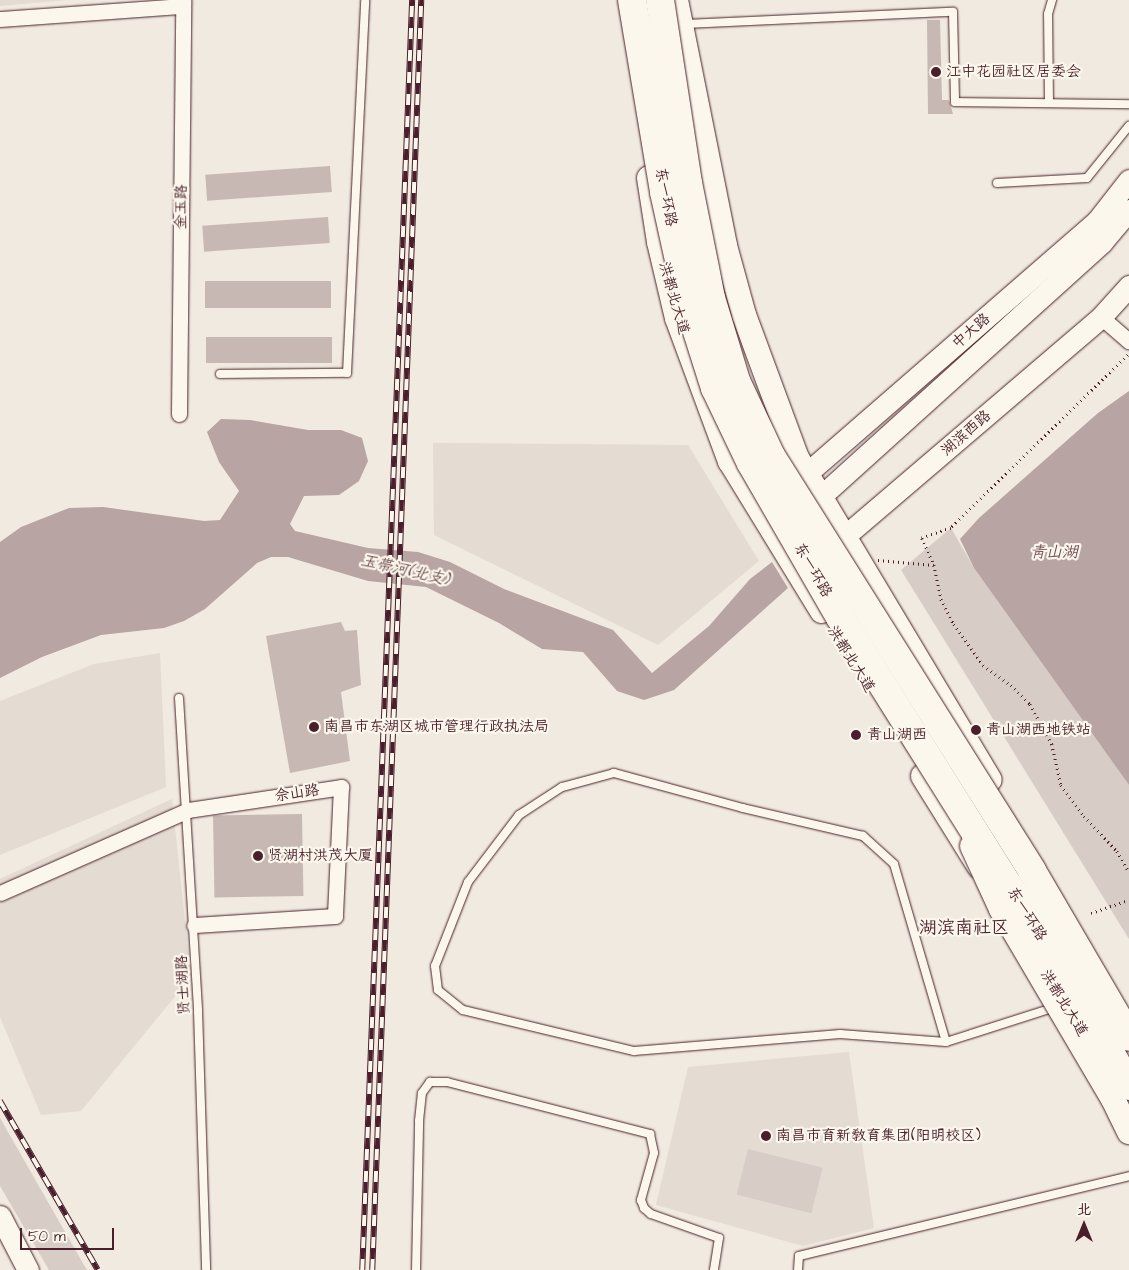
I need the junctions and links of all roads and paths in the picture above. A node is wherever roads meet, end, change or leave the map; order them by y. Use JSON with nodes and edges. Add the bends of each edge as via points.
{"nodes":[{"id":1,"x":365,"y":0,"type":"edge"},
{"id":2,"x":621,"y":0,"type":"edge"},
{"id":3,"x":632,"y":0,"type":"edge"},
{"id":4,"x":660,"y":0,"type":"edge"},
{"id":5,"x":676,"y":0,"type":"edge"},
{"id":6,"x":1052,"y":0,"type":"edge"},
{"id":7,"x":183,"y":3,"type":"edge"},
{"id":8,"x":0,"y":19,"type":"edge"},
{"id":9,"x":682,"y":24,"type":"junction"},
{"id":10,"x":1049,"y":103,"type":"junction"},
{"id":11,"x":1129,"y":104,"type":"edge"},
{"id":12,"x":1129,"y":126,"type":"edge"},
{"id":13,"x":1129,"y":180,"type":"edge"},
{"id":14,"x":997,"y":183,"type":"dead end"},
{"id":15,"x":1129,"y":210,"type":"edge"},
{"id":16,"x":1129,"y":286,"type":"edge"},
{"id":17,"x":1101,"y":317,"type":"junction"},
{"id":18,"x":1129,"y":342,"type":"edge"},
{"id":19,"x":1129,"y":354,"type":"edge"},
{"id":20,"x":220,"y":374,"type":"dead end"},
{"id":21,"x":179,"y":414,"type":"dead end"},
{"id":22,"x":806,"y":474,"type":"junction"},
{"id":23,"x":819,"y":498,"type":"junction"},
{"id":24,"x":843,"y":538,"type":"junction"},
{"id":25,"x":875,"y":559,"type":"dead end"},
{"id":26,"x":934,"y":564,"type":"junction"},
{"id":27,"x":799,"y":574,"type":"junction"},
{"id":28,"x":179,"y":698,"type":"dead end"},
{"id":29,"x":939,"y":774,"type":"junction"},
{"id":30,"x":188,"y":810,"type":"junction"},
{"id":31,"x":1129,"y":872,"type":"edge"},
{"id":32,"x":0,"y":893,"type":"edge"},
{"id":33,"x":1129,"y":900,"type":"edge"},
{"id":34,"x":1091,"y":913,"type":"dead end"},
{"id":35,"x":194,"y":925,"type":"junction"},
{"id":36,"x":1083,"y":956,"type":"junction"},
{"id":37,"x":1065,"y":1004,"type":"junction"},
{"id":38,"x":1129,"y":1017,"type":"edge"},
{"id":39,"x":1129,"y":1037,"type":"edge"},
{"id":40,"x":946,"y":1042,"type":"junction"},
{"id":41,"x":1129,"y":1086,"type":"edge"},
{"id":42,"x":1129,"y":1108,"type":"edge"},
{"id":43,"x":1129,"y":1132,"type":"edge"},
{"id":44,"x":1129,"y":1176,"type":"edge"},
{"id":45,"x":0,"y":1216,"type":"edge"},
{"id":46,"x":28,"y":1270,"type":"edge"},
{"id":47,"x":206,"y":1270,"type":"edge"},
{"id":48,"x":416,"y":1270,"type":"edge"},
{"id":49,"x":714,"y":1270,"type":"edge"},
{"id":50,"x":798,"y":1270,"type":"edge"}],
"edges":[{"from":1,"to":20,"type":"lane","via":[[347,373]]},
{"from":2,"to":27,"type":"main road","name":"洪都北大道","via":[[659,242],[677,318],[730,461]]},
{"from":3,"to":29,"type":"highway","name":"东一环路","bridge":true,"via":[[664,192],[689,306],[715,388],[756,472],[840,617]]},
{"from":4,"to":36,"type":"highway","name":"东一环路","bridge":true,"via":[[692,202],[711,298],[736,382],[776,465]]},
{"from":5,"to":9,"type":"main road"},
{"from":6,"to":10,"type":"lane","via":[[1048,14]]},
{"from":7,"to":8,"type":"street"},
{"from":7,"to":21,"type":"street","name":"金玉路"},
{"from":9,"to":10,"type":"lane","via":[[953,12],[954,102]]},
{"from":9,"to":22,"type":"main road","via":[[725,246],[762,366]]},
{"from":10,"to":11,"type":"lane"},
{"from":12,"to":14,"type":"lane","via":[[1087,178]]},
{"from":13,"to":22,"type":"main road","name":"中大路","via":[[1097,222]]},
{"from":15,"to":23,"type":"main road","name":"中大路","via":[[1102,242]]},
{"from":16,"to":17,"type":"main road","name":"湖滨西路"},
{"from":17,"to":18,"type":"street"},
{"from":17,"to":24,"type":"main road","name":"湖滨西路"},
{"from":19,"to":26,"type":"path","via":[[951,528],[922,538]]},
{"from":22,"to":23,"type":"main road"},
{"from":23,"to":24,"type":"main road"},
{"from":24,"to":27,"type":"main road","name":"湖滨西路"},
{"from":24,"to":38,"type":"main road","via":[[1058,890]]},
{"from":25,"to":26,"type":"path"},
{"from":26,"to":31,"type":"path","via":[[941,599],[954,624],[983,665],[1030,704],[1052,744],[1061,784],[1084,816],[1118,850]]},
{"from":27,"to":37,"type":"main road","name":"洪都北大道"},
{"from":28,"to":30,"type":"lane","name":"贤士湖路"},
{"from":29,"to":41,"type":"highway","name":"东一环路","bridge":true,"via":[[1090,1016]]},
{"from":29,"to":43,"type":"main road","bridge":true,"via":[[1001,909],[1113,1099]]},
{"from":30,"to":32,"type":"street","name":"佘山路"},
{"from":30,"to":35,"type":"lane","name":"贤士湖路"},
{"from":30,"to":35,"type":"street","name":"佘山路","via":[[341,787],[336,916]]},
{"from":33,"to":34,"type":"path"},
{"from":35,"to":47,"type":"lane","name":"贤士湖路"},
{"from":36,"to":38,"type":"main road","bridge":true},
{"from":36,"to":39,"type":"highway","name":"东一环路","bridge":true},
{"from":37,"to":40,"type":"lane"},
{"from":37,"to":42,"type":"main road","name":"洪都北大道"},
{"from":40,"to":40,"type":"lane","via":[[840,1034],[634,1051],[463,1010],[438,990],[435,966],[468,882],[518,815],[562,787],[614,773],[863,836],[894,864]]},
{"from":44,"to":50,"type":"lane","via":[[799,1256]]},
{"from":45,"to":46,"type":"main road"},
{"from":48,"to":49,"type":"lane","via":[[422,1093],[430,1082],[447,1082],[650,1134],[654,1153],[641,1200],[644,1208],[651,1214],[719,1238]]}]}
